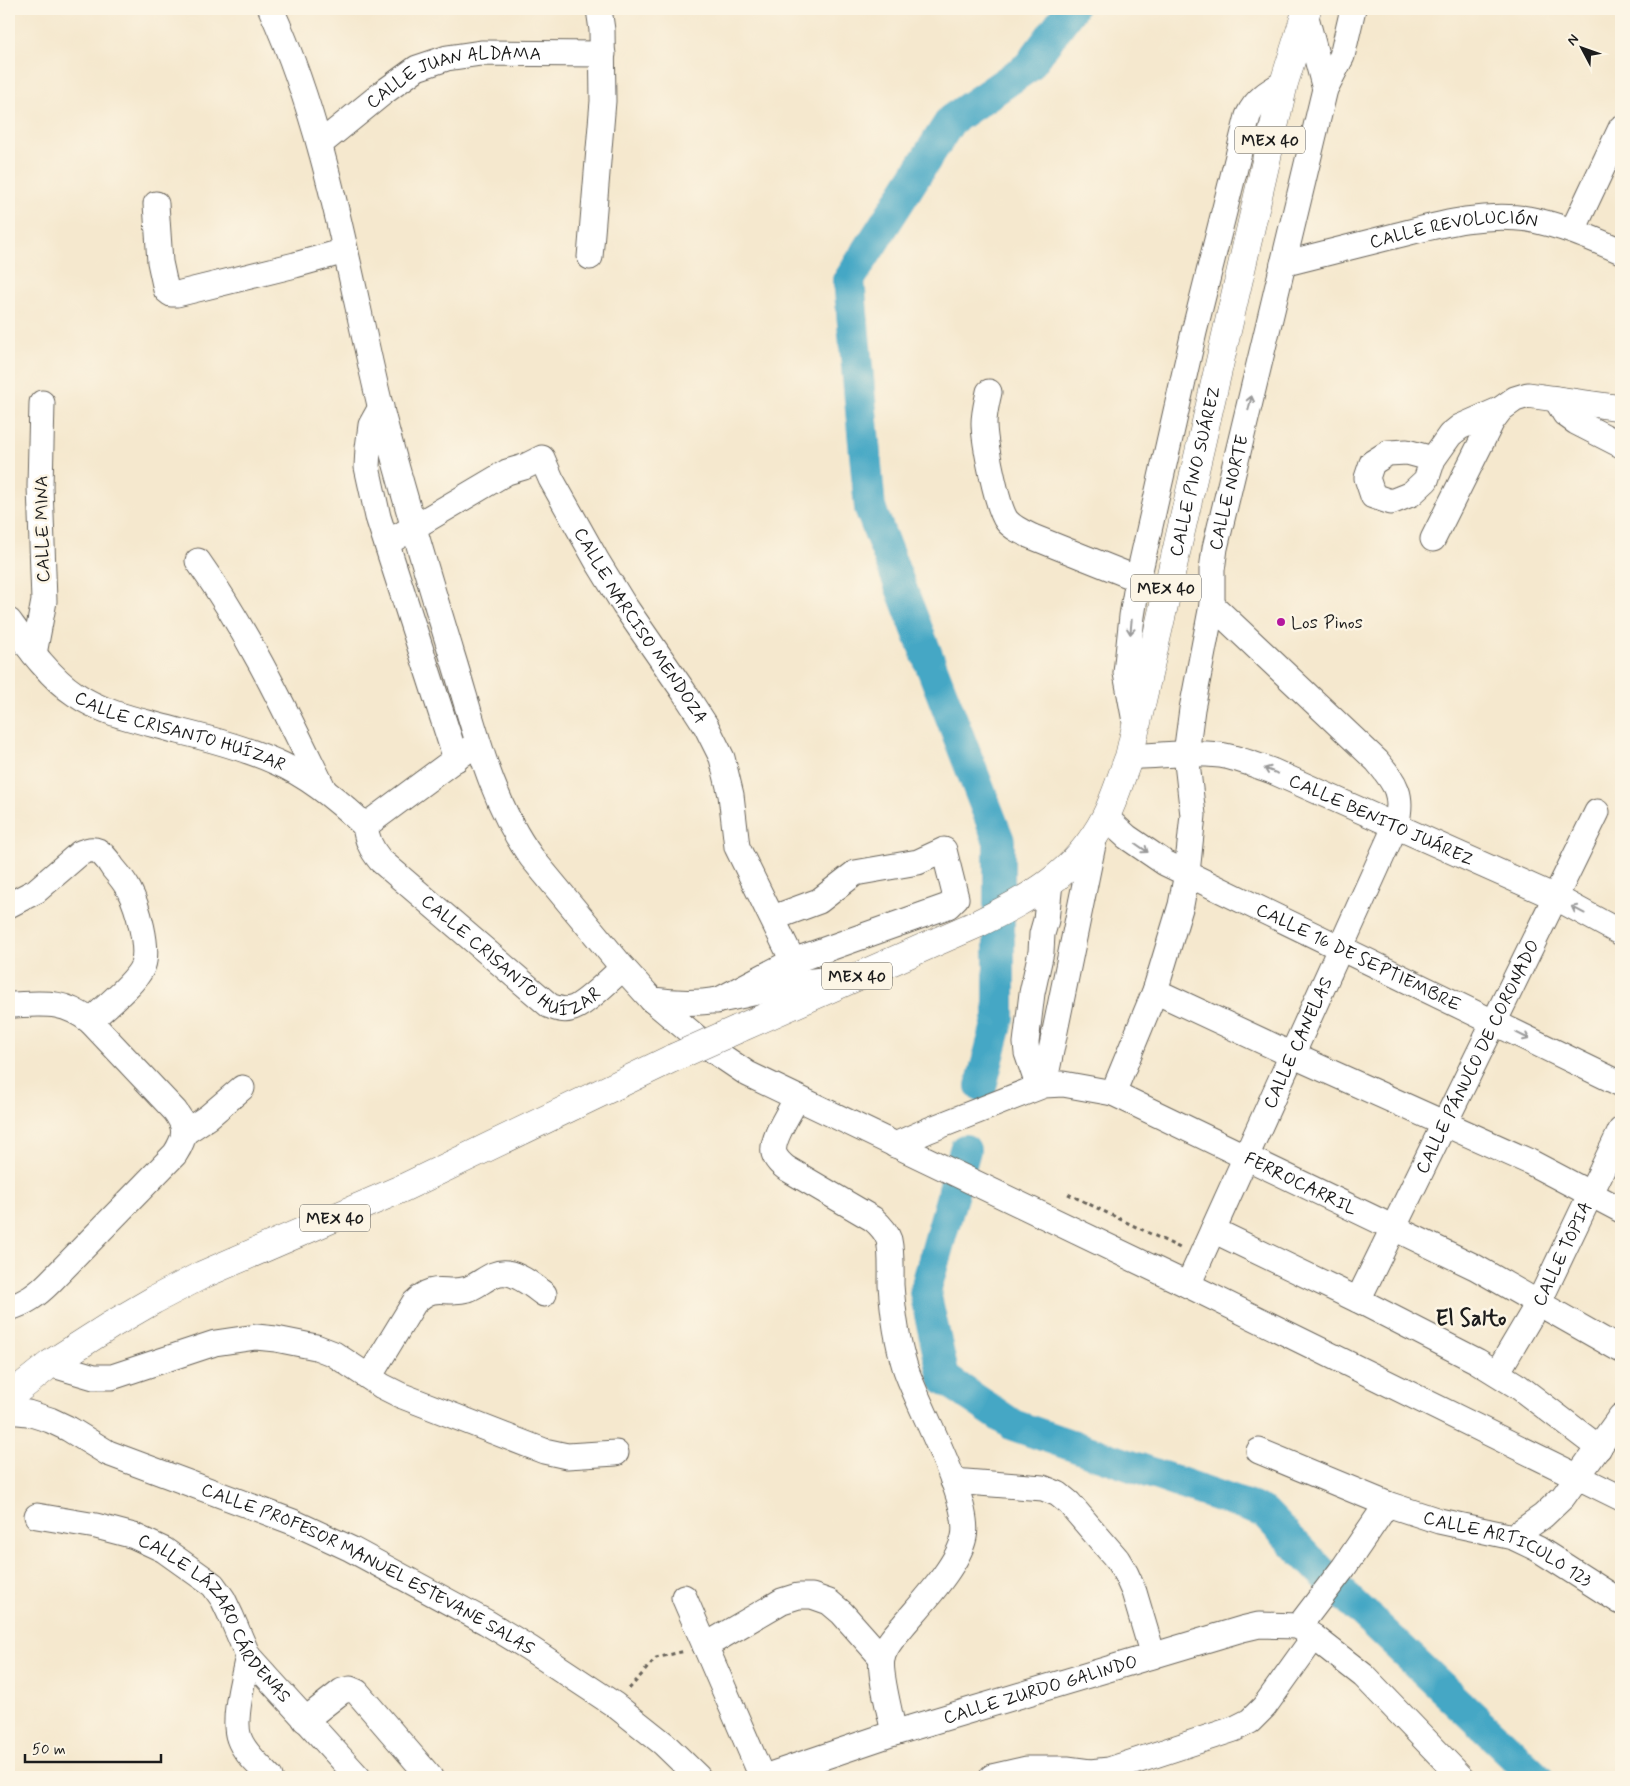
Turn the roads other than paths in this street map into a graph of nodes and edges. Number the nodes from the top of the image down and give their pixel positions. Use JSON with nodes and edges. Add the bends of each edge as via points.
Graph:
{"nodes":[{"id":1,"x":271,"y":9,"type":"edge"},
{"id":2,"x":600,"y":9,"type":"edge"},
{"id":3,"x":1354,"y":9,"type":"edge"},
{"id":4,"x":1307,"y":13,"type":"edge"},
{"id":5,"x":603,"y":54,"type":"junction"},
{"id":6,"x":1284,"y":83,"type":"junction"},
{"id":7,"x":1325,"y":89,"type":"junction"},
{"id":8,"x":1621,"y":128,"type":"edge"},
{"id":9,"x":320,"y":144,"type":"junction"},
{"id":10,"x":156,"y":204,"type":"dead end"},
{"id":11,"x":1573,"y":230,"type":"junction"},
{"id":12,"x":345,"y":251,"type":"junction"},
{"id":13,"x":1621,"y":251,"type":"edge"},
{"id":14,"x":590,"y":257,"type":"dead end"},
{"id":15,"x":1283,"y":264,"type":"junction"},
{"id":16,"x":989,"y":392,"type":"dead end"},
{"id":17,"x":1556,"y":399,"type":"junction"},
{"id":18,"x":42,"y":403,"type":"dead end"},
{"id":19,"x":381,"y":407,"type":"junction"},
{"id":20,"x":1621,"y":408,"type":"edge"},
{"id":21,"x":1501,"y":409,"type":"junction"},
{"id":22,"x":1621,"y":446,"type":"edge"},
{"id":23,"x":1433,"y":459,"type":"junction"},
{"id":24,"x":413,"y":528,"type":"junction"},
{"id":25,"x":1433,"y":539,"type":"dead end"},
{"id":26,"x":387,"y":543,"type":"junction"},
{"id":27,"x":198,"y":561,"type":"dead end"},
{"id":28,"x":1138,"y":578,"type":"junction"},
{"id":29,"x":1212,"y":605,"type":"junction"},
{"id":30,"x":9,"y":621,"type":"edge"},
{"id":31,"x":442,"y":623,"type":"junction"},
{"id":32,"x":415,"y":634,"type":"junction"},
{"id":33,"x":34,"y":654,"type":"junction"},
{"id":34,"x":1136,"y":727,"type":"junction"},
{"id":35,"x":479,"y":741,"type":"junction"},
{"id":36,"x":1186,"y":754,"type":"junction"},
{"id":37,"x":1129,"y":757,"type":"junction"},
{"id":38,"x":456,"y":759,"type":"junction"},
{"id":39,"x":326,"y":792,"type":"junction"},
{"id":40,"x":1597,"y":812,"type":"dead end"},
{"id":41,"x":1396,"y":825,"type":"junction"},
{"id":42,"x":365,"y":826,"type":"junction"},
{"id":43,"x":1100,"y":826,"type":"junction"},
{"id":44,"x":1187,"y":873,"type":"junction"},
{"id":45,"x":1050,"y":883,"type":"junction"},
{"id":46,"x":1555,"y":897,"type":"junction"},
{"id":47,"x":9,"y":905,"type":"edge"},
{"id":48,"x":773,"y":918,"type":"junction"},
{"id":49,"x":1621,"y":933,"type":"edge"},
{"id":50,"x":1340,"y":948,"type":"junction"},
{"id":51,"x":794,"y":960,"type":"junction"},
{"id":52,"x":623,"y":968,"type":"junction"},
{"id":53,"x":847,"y":980,"type":"junction"},
{"id":54,"x":1155,"y":991,"type":"junction"},
{"id":55,"x":652,"y":1000,"type":"junction"},
{"id":56,"x":717,"y":1000,"type":"junction"},
{"id":57,"x":9,"y":1005,"type":"edge"},
{"id":58,"x":90,"y":1021,"type":"junction"},
{"id":59,"x":1494,"y":1021,"type":"junction"},
{"id":60,"x":1292,"y":1055,"type":"junction"},
{"id":61,"x":1621,"y":1084,"type":"edge"},
{"id":62,"x":1044,"y":1085,"type":"junction"},
{"id":63,"x":242,"y":1088,"type":"dead end"},
{"id":64,"x":1113,"y":1093,"type":"junction"},
{"id":65,"x":797,"y":1098,"type":"junction"},
{"id":66,"x":1443,"y":1124,"type":"junction"},
{"id":67,"x":1621,"y":1130,"type":"edge"},
{"id":68,"x":184,"y":1133,"type":"junction"},
{"id":69,"x":895,"y":1145,"type":"junction"},
{"id":70,"x":1245,"y":1155,"type":"junction"},
{"id":71,"x":1591,"y":1193,"type":"junction"},
{"id":72,"x":1621,"y":1210,"type":"edge"},
{"id":73,"x":1393,"y":1226,"type":"junction"},
{"id":74,"x":1213,"y":1230,"type":"junction"},
{"id":75,"x":1188,"y":1285,"type":"junction"},
{"id":76,"x":544,"y":1294,"type":"dead end"},
{"id":77,"x":1358,"y":1300,"type":"junction"},
{"id":78,"x":1539,"y":1302,"type":"junction"},
{"id":79,"x":9,"y":1308,"type":"edge"},
{"id":80,"x":1621,"y":1350,"type":"edge"},
{"id":81,"x":50,"y":1364,"type":"junction"},
{"id":82,"x":1497,"y":1373,"type":"junction"},
{"id":83,"x":369,"y":1377,"type":"junction"},
{"id":84,"x":9,"y":1397,"type":"edge"},
{"id":85,"x":9,"y":1411,"type":"edge"},
{"id":86,"x":1621,"y":1416,"type":"edge"},
{"id":87,"x":1599,"y":1448,"type":"junction"},
{"id":88,"x":1259,"y":1451,"type":"dead end"},
{"id":89,"x":616,"y":1453,"type":"dead end"},
{"id":90,"x":1578,"y":1477,"type":"junction"},
{"id":91,"x":953,"y":1481,"type":"junction"},
{"id":92,"x":1621,"y":1498,"type":"edge"},
{"id":93,"x":1387,"y":1504,"type":"junction"},
{"id":94,"x":37,"y":1516,"type":"dead end"},
{"id":95,"x":1513,"y":1537,"type":"junction"},
{"id":96,"x":684,"y":1597,"type":"dead end"},
{"id":97,"x":1621,"y":1602,"type":"edge"},
{"id":98,"x":1308,"y":1624,"type":"junction"},
{"id":99,"x":705,"y":1646,"type":"junction"},
{"id":100,"x":248,"y":1656,"type":"junction"},
{"id":101,"x":1153,"y":1656,"type":"junction"},
{"id":102,"x":882,"y":1658,"type":"junction"},
{"id":103,"x":305,"y":1720,"type":"junction"},
{"id":104,"x":894,"y":1733,"type":"junction"},
{"id":105,"x":827,"y":1767,"type":"edge"},
{"id":106,"x":260,"y":1774,"type":"edge"},
{"id":107,"x":358,"y":1777,"type":"edge"},
{"id":108,"x":430,"y":1777,"type":"edge"},
{"id":109,"x":698,"y":1777,"type":"edge"},
{"id":110,"x":763,"y":1777,"type":"edge"},
{"id":111,"x":992,"y":1777,"type":"edge"},
{"id":112,"x":1461,"y":1777,"type":"edge"}],
"edges":[{"from":1,"to":9,"type":"street","via":[[304,91]]},
{"from":2,"to":5,"type":"street"},
{"from":3,"to":7,"type":"street","via":[[1342,56]]},
{"from":4,"to":6,"type":"main road","number":"MEX 40"},
{"from":4,"to":7,"type":"street"},
{"from":5,"to":9,"type":"street","name":"CALLE JUAN ALDAMA","via":[[481,53],[447,58],[417,68]]},
{"from":5,"to":14,"type":"street","via":[[603,101]]},
{"from":6,"to":28,"type":"street","via":[[1264,95],[1248,116],[1194,332]]},
{"from":6,"to":34,"type":"main road","name":"CALLE PINO SUÁREZ","number":"MEX 40"},
{"from":7,"to":15,"type":"street","name":"CALLE NORTE"},
{"from":8,"to":11,"type":"street"},
{"from":9,"to":12,"type":"street"},
{"from":10,"to":12,"type":"street","via":[[160,262],[166,290],[171,294]]},
{"from":11,"to":13,"type":"street","name":"CALLE REVOLUCIÓN"},
{"from":11,"to":15,"type":"street","name":"CALLE REVOLUCIÓN","via":[[1528,219],[1478,218]]},
{"from":12,"to":19,"type":"street"},
{"from":29,"to":15,"type":"street","name":"CALLE NORTE","one_way":true,"via":[[1215,548]]},
{"from":16,"to":28,"type":"street","via":[[984,421],[985,442],[1001,509],[1007,521],[1033,537]]},
{"from":17,"to":20,"type":"street"},
{"from":17,"to":21,"type":"street","via":[[1528,395]]},
{"from":17,"to":22,"type":"street","via":[[1565,414],[1576,422]]},
{"from":18,"to":33,"type":"street","name":"CALLE MINA","via":[[40,486],[44,601]]},
{"from":19,"to":24,"type":"street"},
{"from":19,"to":26,"type":"street","via":[[371,425],[367,467]]},
{"from":21,"to":23,"type":"street","via":[[1450,434]]},
{"from":21,"to":25,"type":"street"},
{"from":23,"to":23,"type":"street","via":[[1408,452],[1388,453],[1363,460],[1373,496],[1391,502],[1411,494],[1426,480]]},
{"from":24,"to":26,"type":"street","name":"CALLE NARCISO MENDOZA"},
{"from":24,"to":31,"type":"street"},
{"from":24,"to":48,"type":"street","name":"CALLE NARCISO MENDOZA","via":[[507,472],[542,458],[597,561],[706,726],[722,758],[731,794],[737,847]]},
{"from":26,"to":32,"type":"street"},
{"from":27,"to":39,"type":"street","via":[[235,616]]},
{"from":28,"to":34,"type":"street","one_way":true,"via":[[1126,673]]},
{"from":29,"to":36,"type":"street","name":"CALLE NORTE"},
{"from":29,"to":41,"type":"street","name":"CALLE CANELAS","via":[[1377,761],[1400,799]]},
{"from":30,"to":33,"type":"street","name":"CALLE CRISANTO HUÍZAR"},
{"from":31,"to":32,"type":"street"},
{"from":31,"to":35,"type":"street"},
{"from":32,"to":38,"type":"street"},
{"from":33,"to":39,"type":"street","name":"CALLE CRISANTO HUÍZAR","via":[[73,693],[91,704],[253,753],[300,774]]},
{"from":34,"to":37,"type":"main road","name":"CALLE PINO SUÁREZ","number":"MEX 40"},
{"from":35,"to":38,"type":"street"},
{"from":35,"to":52,"type":"street","via":[[500,806],[520,842]]},
{"from":36,"to":37,"type":"street","name":"CALLE BENITO JUÁREZ"},
{"from":41,"to":36,"type":"street","name":"CALLE BENITO JUÁREZ","one_way":true,"via":[[1238,759]]},
{"from":36,"to":44,"type":"street","name":"CALLE NORTE","via":[[1193,814]]},
{"from":37,"to":43,"type":"main road","name":"CALLE PINO SUÁREZ","number":"MEX 40"},
{"from":38,"to":42,"type":"street"},
{"from":39,"to":42,"type":"street","name":"CALLE CRISANTO HUÍZAR"},
{"from":40,"to":46,"type":"street","name":"CALLE PÁNUCO DE CORONADO"},
{"from":41,"to":46,"type":"street","name":"CALLE BENITO JUÁREZ"},
{"from":41,"to":50,"type":"street","name":"CALLE CANELAS"},
{"from":42,"to":52,"type":"street","name":"CALLE CRISANTO HUÍZAR","via":[[366,839],[380,860],[550,1006],[559,1010],[570,1009],[582,1003]]},
{"from":43,"to":44,"type":"street","name":"CALLE 16 DE SEPTIEMBRE","one_way":true,"via":[[1127,837],[1165,863]]},
{"from":43,"to":45,"type":"main road","name":"CALLE PINO SUÁREZ","number":"MEX 40","via":[[1076,859]]},
{"from":43,"to":62,"type":"street"},
{"from":44,"to":50,"type":"street","name":"CALLE 16 DE SEPTIEMBRE"},
{"from":44,"to":54,"type":"street","name":"CALLE NORTE","via":[[1181,905]]},
{"from":45,"to":53,"type":"main road","number":"MEX 40","via":[[977,924]]},
{"from":45,"to":62,"type":"street","via":[[1026,1043],[1036,1078]]},
{"from":49,"to":46,"type":"street","name":"CALLE BENITO JUÁREZ","one_way":true},
{"from":46,"to":59,"type":"street","name":"CALLE PÁNUCO DE CORONADO"},
{"from":47,"to":58,"type":"street","via":[[36,891],[88,850],[104,856],[129,889],[140,922],[145,954],[143,965],[137,976]]},
{"from":48,"to":51,"type":"street","name":"CALLE NARCISO MENDOZA"},
{"from":48,"to":51,"type":"street","via":[[819,901],[854,873],[918,862],[944,850],[956,898],[948,906]]},
{"from":50,"to":59,"type":"street","name":"CALLE 16 DE SEPTIEMBRE"},
{"from":50,"to":60,"type":"street","name":"CALLE CANELAS"},
{"from":51,"to":56,"type":"street"},
{"from":52,"to":55,"type":"street"},
{"from":53,"to":56,"type":"street","via":[[812,981]]},
{"from":53,"to":81,"type":"main road","number":"MEX 40","bridge":true,"via":[[673,1058],[403,1188],[202,1276],[154,1300]]},
{"from":54,"to":60,"type":"street"},
{"from":54,"to":64,"type":"street","name":"CALLE NORTE"},
{"from":55,"to":56,"type":"street","via":[[672,1003]]},
{"from":55,"to":65,"type":"street","via":[[708,1047],[748,1074]]},
{"from":57,"to":58,"type":"street","via":[[51,1003],[79,1012]]},
{"from":58,"to":68,"type":"street","via":[[174,1111],[181,1120]]},
{"from":59,"to":61,"type":"street","name":"CALLE 16 DE SEPTIEMBRE","one_way":true},
{"from":59,"to":66,"type":"street","name":"CALLE PÁNUCO DE CORONADO"},
{"from":60,"to":66,"type":"street"},
{"from":60,"to":70,"type":"street","name":"CALLE CANELAS"},
{"from":62,"to":64,"type":"street","name":"FERROCARRIL","via":[[1063,1084]]},
{"from":62,"to":69,"type":"street","name":"FERROCARRIL"},
{"from":63,"to":68,"type":"street"},
{"from":64,"to":70,"type":"street","name":"FERROCARRIL"},
{"from":65,"to":69,"type":"street"},
{"from":65,"to":91,"type":"street","via":[[774,1142],[774,1154],[786,1168],[873,1219],[883,1229],[889,1240],[897,1337],[906,1368]]},
{"from":66,"to":71,"type":"street"},
{"from":66,"to":73,"type":"street","name":"CALLE PÁNUCO DE CORONADO"},
{"from":67,"to":71,"type":"street","name":"CALLE TOPIA"},
{"from":68,"to":79,"type":"street","via":[[175,1154],[50,1282],[34,1297]]},
{"from":69,"to":75,"type":"street"},
{"from":70,"to":73,"type":"street","name":"FERROCARRIL"},
{"from":70,"to":74,"type":"street","name":"CALLE CANELAS"},
{"from":71,"to":72,"type":"street"},
{"from":71,"to":78,"type":"street","name":"CALLE TOPIA"},
{"from":73,"to":77,"type":"street","name":"CALLE PÁNUCO DE CORONADO"},
{"from":73,"to":78,"type":"street","name":"FERROCARRIL"},
{"from":74,"to":75,"type":"street","name":"CALLE CANELAS"},
{"from":74,"to":77,"type":"street"},
{"from":75,"to":90,"type":"street"},
{"from":76,"to":83,"type":"street","via":[[514,1274],[504,1273],[493,1275],[465,1290],[433,1290],[423,1294],[414,1303]]},
{"from":77,"to":82,"type":"street"},
{"from":78,"to":80,"type":"street","name":"FERROCARRIL"},
{"from":78,"to":82,"type":"street","name":"CALLE TOPIA"},
{"from":81,"to":83,"type":"street","via":[[94,1377],[112,1377],[214,1343],[256,1337],[316,1347],[334,1354]]},
{"from":81,"to":84,"type":"main road","number":"MEX 40"},
{"from":82,"to":87,"type":"street"},
{"from":83,"to":89,"type":"street","via":[[400,1395],[544,1451],[567,1456]]},
{"from":85,"to":109,"type":"street","name":"CALLE PROFESOR MANUEL ESTEVANE SALAS","via":[[50,1420],[108,1453],[293,1522],[352,1550],[503,1632],[615,1705],[664,1744]]},
{"from":86,"to":87,"type":"street"},
{"from":87,"to":90,"type":"street"},
{"from":88,"to":93,"type":"street","name":"CALLE ARTICULO 123"},
{"from":90,"to":92,"type":"street"},
{"from":90,"to":95,"type":"street","via":[[1543,1516]]},
{"from":91,"to":101,"type":"street","via":[[1043,1488],[1069,1503],[1126,1574]]},
{"from":91,"to":102,"type":"street","via":[[964,1516],[964,1537],[958,1554],[893,1638]]},
{"from":93,"to":95,"type":"street","name":"CALLE ARTICULO 123","via":[[1439,1521]]},
{"from":93,"to":98,"type":"street"},
{"from":94,"to":100,"type":"street","name":"CALLE LÁZARO CÁRDENAS","via":[[127,1534],[170,1555],[212,1585],[223,1599]]},
{"from":95,"to":97,"type":"street","name":"CALLE ARTICULO 123","via":[[1538,1549]]},
{"from":96,"to":99,"type":"street"},
{"from":98,"to":101,"type":"street","name":"CALLE ZURDO GALINDO","via":[[1259,1625]]},
{"from":98,"to":111,"type":"street","via":[[1264,1707],[1234,1729],[1109,1770],[1026,1768]]},
{"from":98,"to":112,"type":"street","via":[[1364,1676]]},
{"from":99,"to":102,"type":"street","via":[[782,1601],[812,1596],[829,1602],[842,1613]]},
{"from":99,"to":110,"type":"street"},
{"from":100,"to":103,"type":"street","name":"CALLE LÁZARO CÁRDENAS"},
{"from":100,"to":106,"type":"street","via":[[237,1715],[238,1737]]},
{"from":101,"to":104,"type":"street","name":"CALLE ZURDO GALINDO"},
{"from":102,"to":104,"type":"street"},
{"from":103,"to":107,"type":"street","name":"CALLE LÁZARO CÁRDENAS"},
{"from":103,"to":108,"type":"street","via":[[338,1693],[350,1689],[357,1692]]},
{"from":104,"to":105,"type":"street","name":"CALLE ZURDO GALINDO"},
{"from":105,"to":110,"type":"street","name":"CALLE ZURDO GALINDO"}]}
